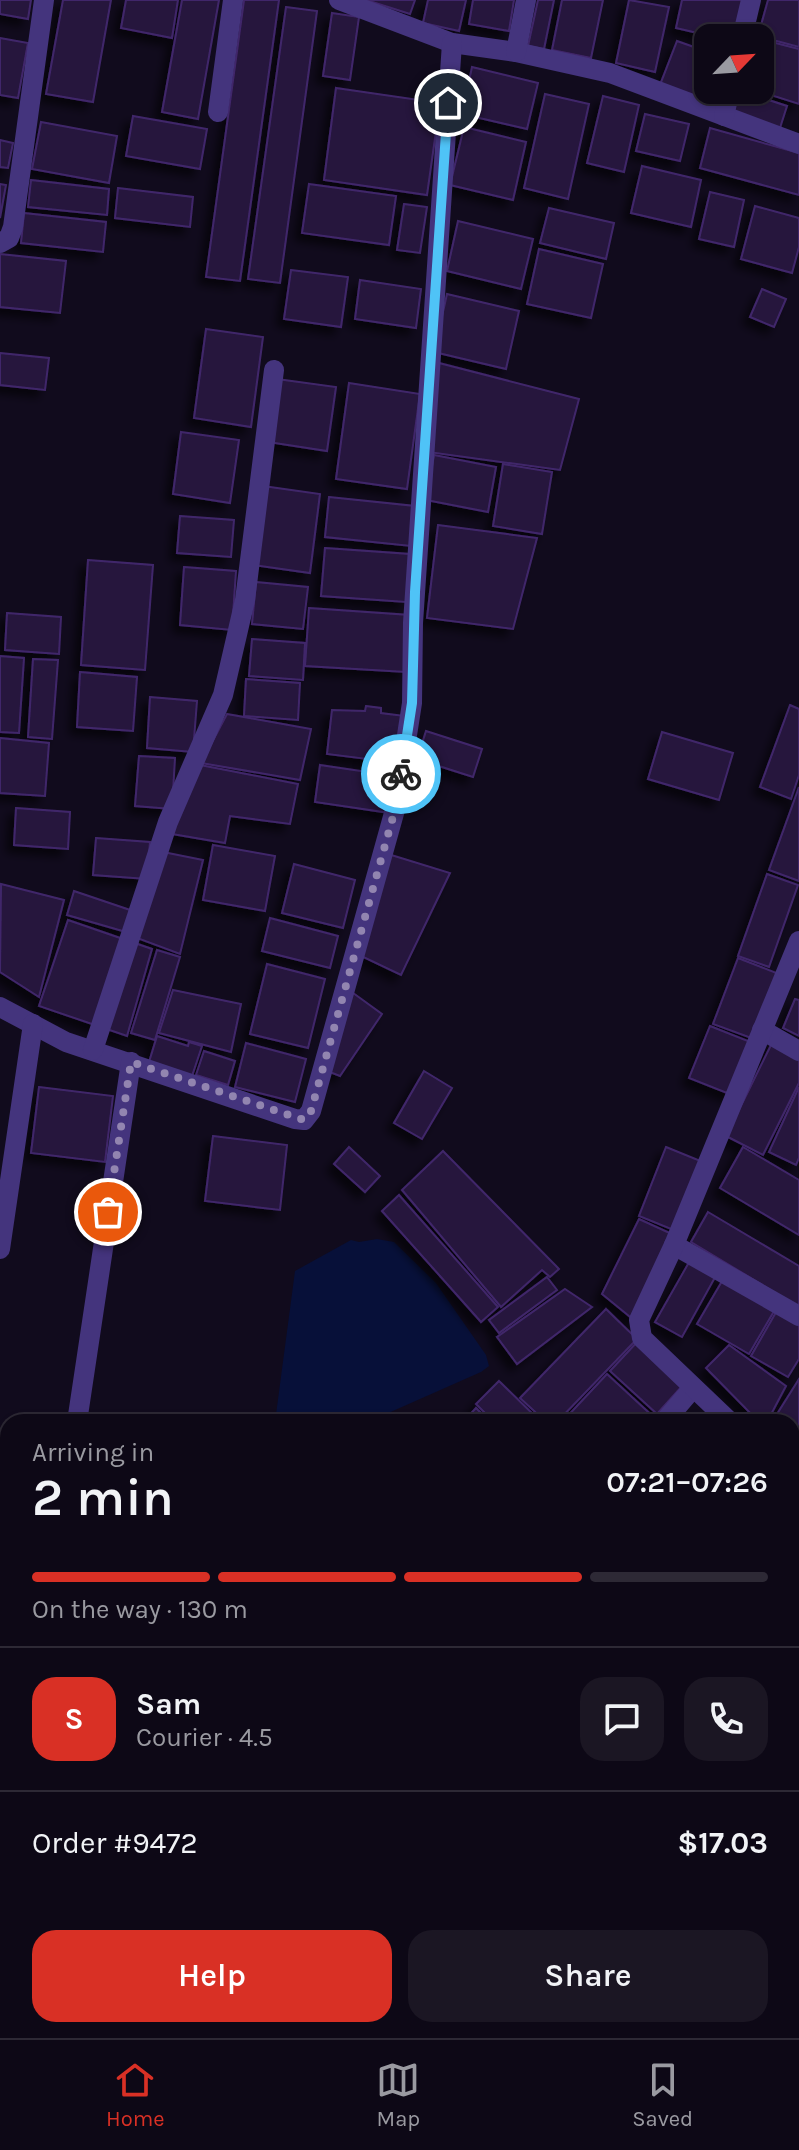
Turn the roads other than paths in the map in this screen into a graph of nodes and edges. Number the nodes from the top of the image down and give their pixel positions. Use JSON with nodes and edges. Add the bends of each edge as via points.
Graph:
{"nodes":[{"id":1,"x":44,"y":0,"type":"edge"},
{"id":2,"x":233,"y":0,"type":"edge"},
{"id":3,"x":339,"y":0,"type":"edge"},
{"id":4,"x":526,"y":0,"type":"edge"},
{"id":5,"x":751,"y":0,"type":"edge"},
{"id":6,"x":745,"y":24,"type":"edge"},
{"id":7,"x":452,"y":43,"type":"junction"},
{"id":8,"x":516,"y":52,"type":"junction"},
{"id":9,"x":727,"y":104,"type":"edge"},
{"id":10,"x":218,"y":112,"type":"dead end"},
{"id":11,"x":724,"y":116,"type":"junction"},
{"id":12,"x":799,"y":144,"type":"edge"},
{"id":13,"x":0,"y":243,"type":"edge"},
{"id":14,"x":274,"y":370,"type":"dead end"},
{"id":15,"x":799,"y":941,"type":"edge"},
{"id":16,"x":0,"y":1007,"type":"edge"},
{"id":17,"x":33,"y":1024,"type":"junction"},
{"id":18,"x":762,"y":1030,"type":"junction"},
{"id":19,"x":93,"y":1050,"type":"junction"},
{"id":20,"x":799,"y":1051,"type":"edge"},
{"id":21,"x":131,"y":1062,"type":"junction"},
{"id":22,"x":674,"y":1245,"type":"junction"},
{"id":23,"x":0,"y":1249,"type":"edge"},
{"id":24,"x":799,"y":1316,"type":"edge"},
{"id":25,"x":693,"y":1388,"type":"junction"},
{"id":26,"x":78,"y":1414,"type":"edge"},
{"id":27,"x":671,"y":1414,"type":"edge"},
{"id":28,"x":721,"y":1414,"type":"edge"}],
"edges":[{"from":1,"to":13,"type":"street","via":[[13,227]]},
{"from":2,"to":10,"type":"street"},
{"from":3,"to":7,"type":"street"},
{"from":4,"to":8,"type":"street"},
{"from":5,"to":6,"type":"street"},
{"from":7,"to":8,"type":"street"},
{"from":7,"to":21,"type":"street","via":[[412,703],[396,806],[311,1111],[304,1120],[295,1119]]},
{"from":8,"to":11,"type":"street","via":[[610,73]]},
{"from":9,"to":11,"type":"street"},
{"from":11,"to":12,"type":"street"},
{"from":14,"to":19,"type":"street","via":[[245,600],[223,695],[168,822]]},
{"from":15,"to":18,"type":"street"},
{"from":16,"to":17,"type":"street"},
{"from":17,"to":19,"type":"street"},
{"from":17,"to":23,"type":"street"},
{"from":18,"to":20,"type":"street"},
{"from":18,"to":22,"type":"street"},
{"from":19,"to":21,"type":"street"},
{"from":21,"to":26,"type":"street"},
{"from":22,"to":24,"type":"street"},
{"from":22,"to":25,"type":"street","via":[[639,1320],[642,1338]]},
{"from":25,"to":27,"type":"street"},
{"from":25,"to":28,"type":"street"}]}
